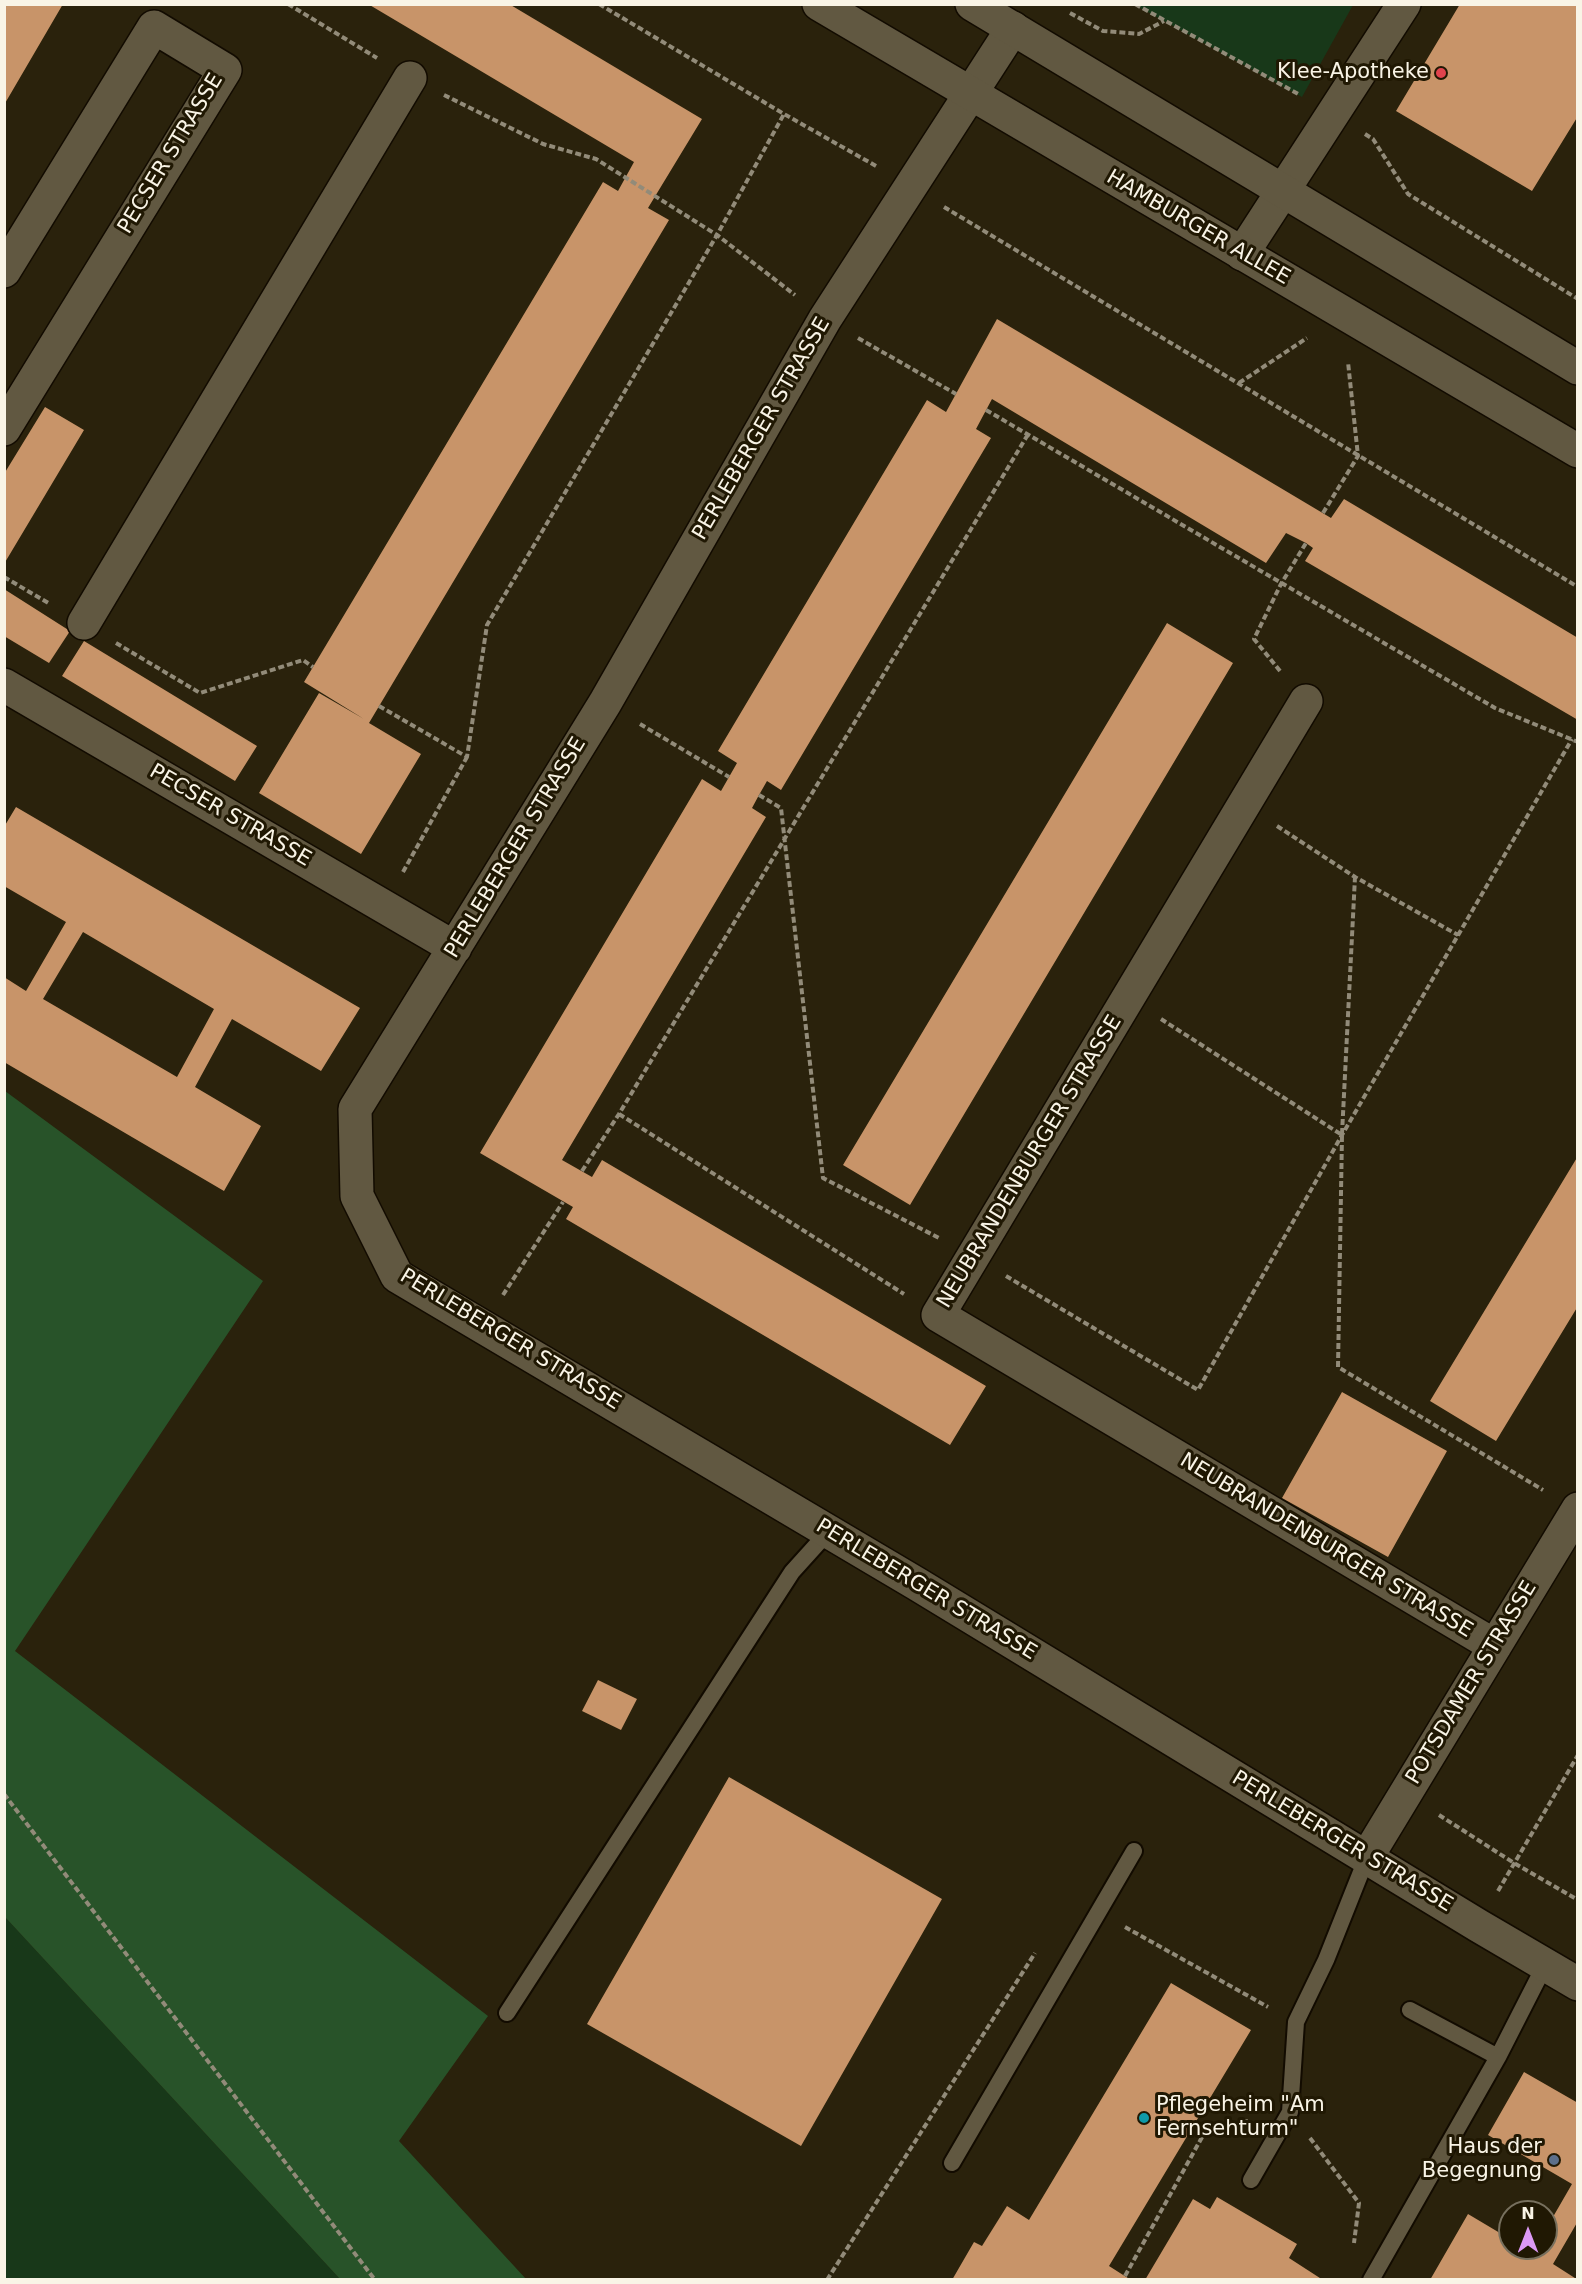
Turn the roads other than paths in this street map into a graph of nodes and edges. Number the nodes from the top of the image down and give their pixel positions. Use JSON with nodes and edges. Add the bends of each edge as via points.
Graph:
{"nodes":[{"id":1,"x":819,"y":4,"type":"edge"},
{"id":2,"x":972,"y":4,"type":"edge"},
{"id":3,"x":1404,"y":4,"type":"edge"},
{"id":4,"x":1013,"y":28,"type":"junction"},
{"id":5,"x":410,"y":78,"type":"road end"},
{"id":6,"x":969,"y":94,"type":"junction"},
{"id":7,"x":1283,"y":192,"type":"junction"},
{"id":8,"x":1242,"y":254,"type":"junction"},
{"id":9,"x":4,"y":271,"type":"edge"},
{"id":10,"x":1578,"y":368,"type":"edge"},
{"id":11,"x":4,"y":429,"type":"edge"},
{"id":12,"x":1578,"y":451,"type":"edge"},
{"id":13,"x":84,"y":623,"type":"road end"},
{"id":14,"x":4,"y":685,"type":"edge"},
{"id":15,"x":1305,"y":701,"type":"road end"},
{"id":16,"x":455,"y":948,"type":"junction"},
{"id":17,"x":1577,"y":1510,"type":"edge"},
{"id":18,"x":829,"y":1531,"type":"junction"},
{"id":19,"x":1495,"y":1646,"type":"junction"},
{"id":20,"x":1134,"y":1851,"type":"dead end"},
{"id":21,"x":1367,"y":1857,"type":"junction"},
{"id":22,"x":1545,"y":1965,"type":"junction"},
{"id":23,"x":1578,"y":1984,"type":"edge"},
{"id":24,"x":1410,"y":2010,"type":"dead end"},
{"id":25,"x":507,"y":2013,"type":"dead end"},
{"id":26,"x":1498,"y":2057,"type":"junction"},
{"id":27,"x":952,"y":2163,"type":"dead end"},
{"id":28,"x":1251,"y":2180,"type":"dead end"},
{"id":29,"x":1371,"y":2280,"type":"edge"}],
"edges":[{"from":1,"to":6,"type":"street","name":"HAMBURGER ALLEE"},
{"from":2,"to":4,"type":"street"},
{"from":3,"to":7,"type":"street"},
{"from":4,"to":6,"type":"street","name":"PERLEBERGER STRASSE"},
{"from":4,"to":7,"type":"street"},
{"from":5,"to":13,"type":"street"},
{"from":6,"to":8,"type":"street","name":"HAMBURGER ALLEE"},
{"from":6,"to":16,"type":"street","name":"PERLEBERGER STRASSE","via":[[825,319],[604,703]]},
{"from":7,"to":8,"type":"street"},
{"from":7,"to":10,"type":"street"},
{"from":8,"to":12,"type":"street","name":"HAMBURGER ALLEE"},
{"from":9,"to":11,"type":"street","name":"PECSER STRASSE","via":[[154,27],[225,70]]},
{"from":14,"to":16,"type":"street","name":"PECSER STRASSE"},
{"from":15,"to":19,"type":"street","name":"NEUBRANDENBURGER STRASSE","via":[[938,1315]]},
{"from":16,"to":18,"type":"street","name":"PERLEBERGER STRASSE","via":[[355,1108],[357,1196],[397,1276]]},
{"from":17,"to":19,"type":"street","name":"POTSDAMER STRASSE"},
{"from":18,"to":21,"type":"street","name":"PERLEBERGER STRASSE"},
{"from":18,"to":25,"type":"lane","via":[[792,1572]]},
{"from":19,"to":21,"type":"street","name":"POTSDAMER STRASSE"},
{"from":20,"to":27,"type":"lane"},
{"from":21,"to":22,"type":"street","name":"PERLEBERGER STRASSE"},
{"from":21,"to":28,"type":"lane","via":[[1326,1960],[1296,2022],[1290,2112]]},
{"from":22,"to":23,"type":"street","name":"PERLEBERGER STRASSE"},
{"from":22,"to":26,"type":"lane"},
{"from":24,"to":26,"type":"lane"},
{"from":26,"to":29,"type":"lane"}]}
